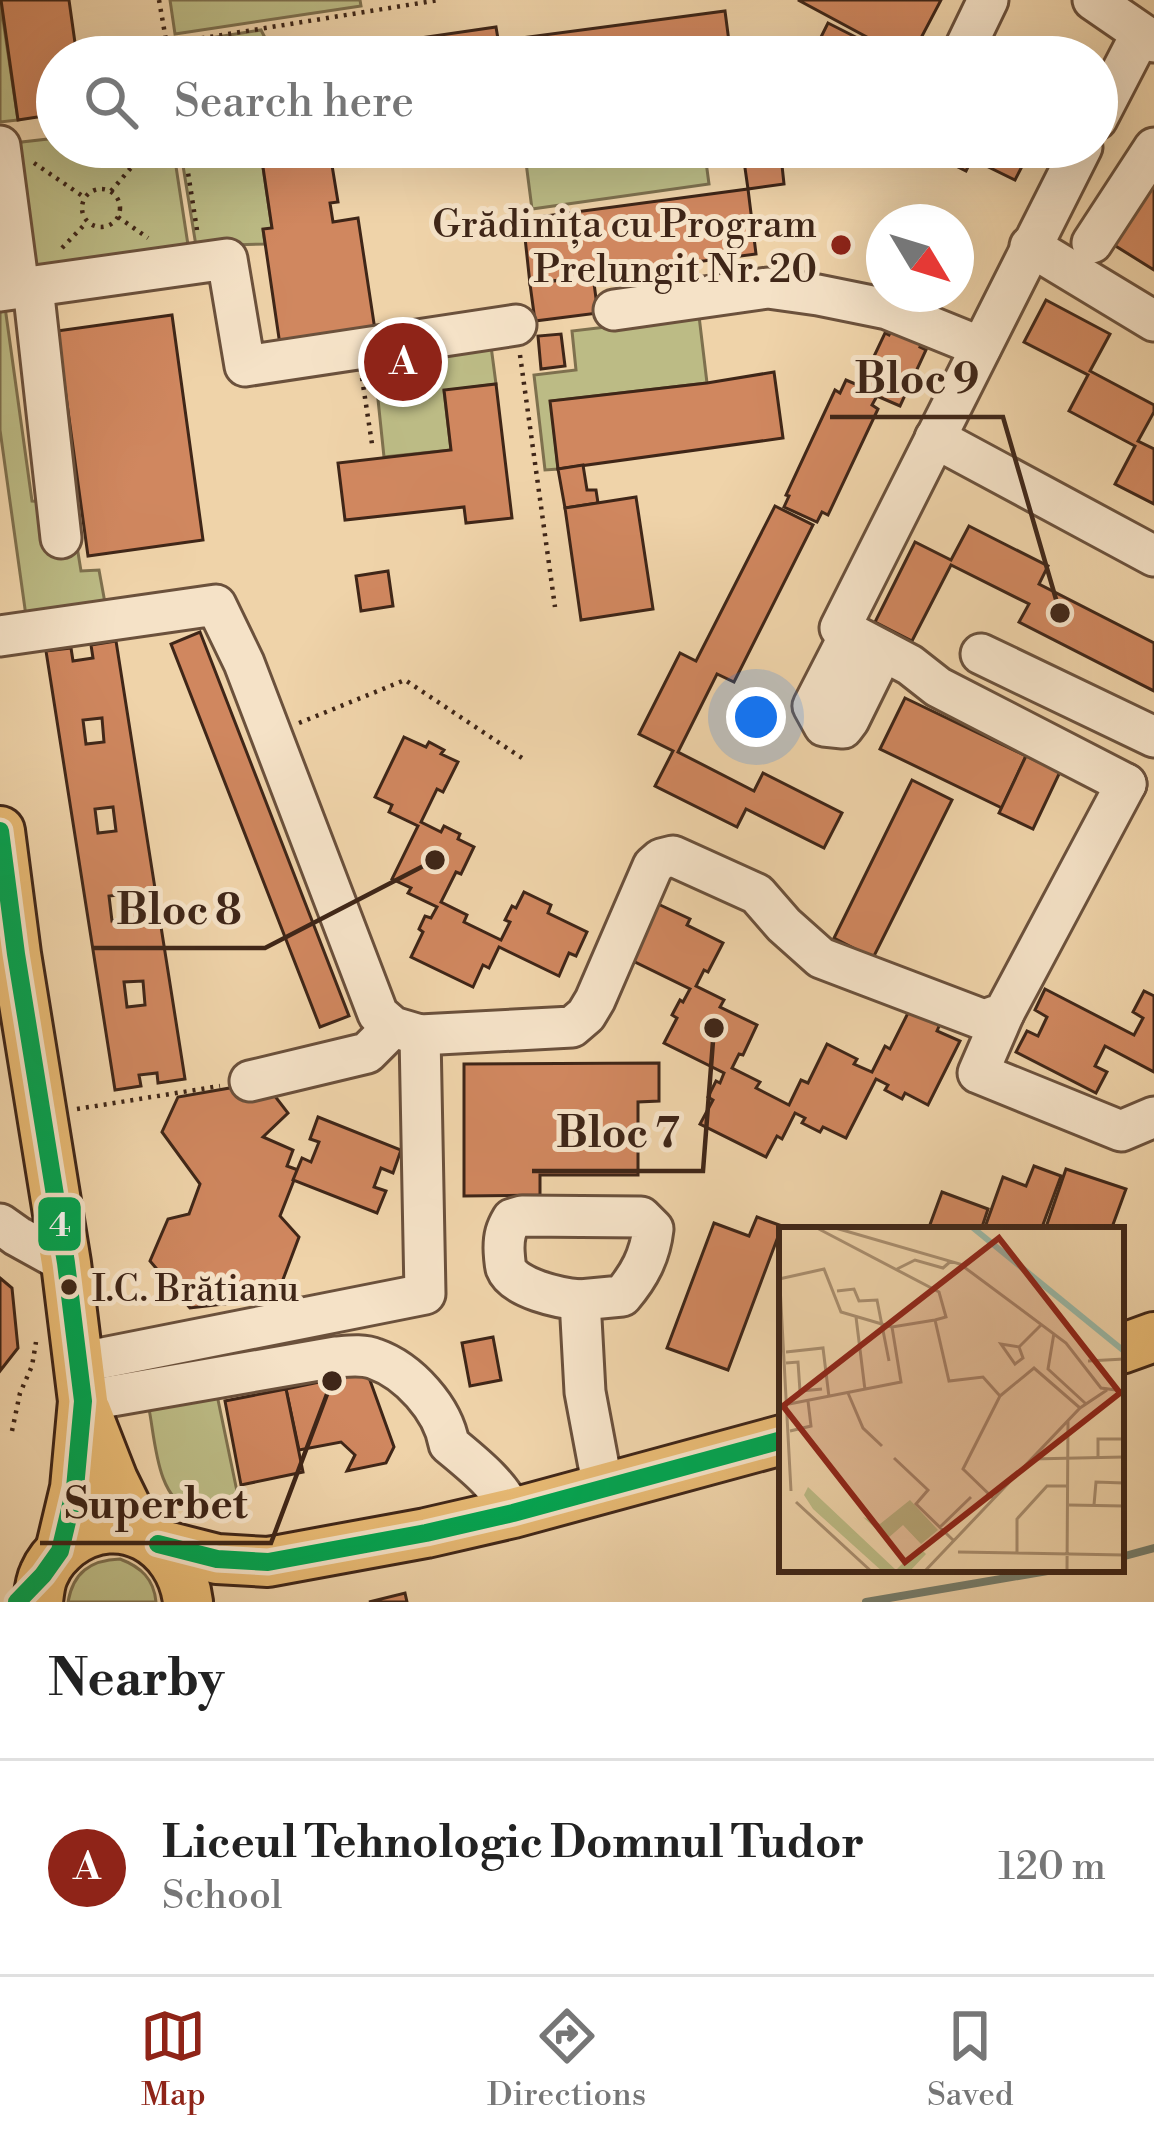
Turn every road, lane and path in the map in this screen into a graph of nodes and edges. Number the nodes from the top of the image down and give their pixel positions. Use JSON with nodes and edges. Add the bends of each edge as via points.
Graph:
{"nodes":[{"id":1,"x":159,"y":0,"type":"edge"},
{"id":2,"x":439,"y":0,"type":"edge"},
{"id":3,"x":988,"y":0,"type":"edge"},
{"id":4,"x":1093,"y":0,"type":"edge"},
{"id":5,"x":165,"y":36,"type":"edge"},
{"id":6,"x":216,"y":36,"type":"edge"},
{"id":7,"x":971,"y":36,"type":"edge"},
{"id":8,"x":1148,"y":38,"type":"edge"},
{"id":9,"x":1118,"y":85,"type":"edge"},
{"id":10,"x":1154,"y":148,"type":"edge"},
{"id":11,"x":16,"y":154,"type":"edge"},
{"id":12,"x":38,"y":168,"type":"edge"},
{"id":13,"x":131,"y":168,"type":"edge"},
{"id":14,"x":187,"y":168,"type":"edge"},
{"id":15,"x":1071,"y":168,"type":"edge"},
{"id":16,"x":111,"y":191,"type":"junction"},
{"id":17,"x":84,"y":197,"type":"junction"},
{"id":18,"x":1092,"y":243,"type":"dead end"},
{"id":19,"x":1030,"y":246,"type":"junction"},
{"id":20,"x":202,"y":262,"type":"junction"},
{"id":21,"x":17,"y":289,"type":"edge"},
{"id":22,"x":614,"y":310,"type":"dead end"},
{"id":23,"x":1154,"y":321,"type":"edge"},
{"id":24,"x":516,"y":326,"type":"joint"},
{"id":25,"x":981,"y":347,"type":"junction"},
{"id":26,"x":358,"y":349,"type":"junction"},
{"id":27,"x":934,"y":438,"type":"junction"},
{"id":28,"x":372,"y":444,"type":"dead end"},
{"id":29,"x":61,"y":538,"type":"dead end"},
{"id":30,"x":1154,"y":556,"type":"edge"},
{"id":31,"x":555,"y":607,"type":"dead end"},
{"id":32,"x":0,"y":636,"type":"edge"},
{"id":33,"x":981,"y":654,"type":"dead end"},
{"id":34,"x":272,"y":734,"type":"junction"},
{"id":35,"x":1154,"y":737,"type":"edge"},
{"id":36,"x":523,"y":758,"type":"dead end"},
{"id":37,"x":1140,"y":778,"type":"edge"},
{"id":38,"x":0,"y":831,"type":"edge"},
{"id":39,"x":8,"y":965,"type":"edge"},
{"id":40,"x":1004,"y":1013,"type":"junction"},
{"id":41,"x":406,"y":1031,"type":"junction"},
{"id":42,"x":250,"y":1081,"type":"joint"},
{"id":43,"x":42,"y":1115,"type":"junction"},
{"id":44,"x":1154,"y":1117,"type":"edge"},
{"id":45,"x":0,"y":1223,"type":"edge"},
{"id":46,"x":65,"y":1263,"type":"junction"},
{"id":47,"x":580,"y":1300,"type":"dead end"},
{"id":48,"x":1154,"y":1337,"type":"edge"},
{"id":49,"x":1124,"y":1347,"type":"edge"},
{"id":50,"x":78,"y":1364,"type":"junction"},
{"id":51,"x":12,"y":1431,"type":"dead end"},
{"id":52,"x":779,"y":1441,"type":"edge"},
{"id":53,"x":602,"y":1488,"type":"junction"},
{"id":54,"x":513,"y":1513,"type":"junction"},
{"id":55,"x":149,"y":1538,"type":"junction"},
{"id":56,"x":268,"y":1562,"type":"junction"},
{"id":57,"x":40,"y":1582,"type":"edge"},
{"id":58,"x":188,"y":1602,"type":"edge"},
{"id":59,"x":212,"y":1602,"type":"edge"}],
"edges":[{"from":1,"to":5,"type":"path"},
{"from":2,"to":6,"type":"path"},
{"from":3,"to":7,"type":"street"},
{"from":4,"to":8,"type":"street"},
{"from":8,"to":9,"type":"street"},
{"from":10,"to":18,"type":"street"},
{"from":11,"to":21,"type":"street"},
{"from":12,"to":17,"type":"path"},
{"from":13,"to":16,"type":"path"},
{"from":14,"to":20,"type":"path"},
{"from":15,"to":19,"type":"street"},
{"from":16,"to":17,"type":"path"},
{"from":16,"to":17,"type":"path","via":[[119,211],[104,226],[84,217]]},
{"from":19,"to":23,"type":"street"},
{"from":19,"to":25,"type":"street"},
{"from":20,"to":21,"type":"street"},
{"from":20,"to":26,"type":"street","via":[[227,259],[245,366]]},
{"from":21,"to":29,"type":"street"},
{"from":22,"to":25,"type":"street","via":[[768,288],[887,309]]},
{"from":24,"to":26,"type":"street"},
{"from":24,"to":31,"type":"path"},
{"from":25,"to":27,"type":"street"},
{"from":26,"to":28,"type":"path"},
{"from":27,"to":30,"type":"street"},
{"from":27,"to":37,"type":"street","via":[[840,628],[938,687]]},
{"from":32,"to":34,"type":"street","via":[[216,605]]},
{"from":33,"to":35,"type":"street"},
{"from":34,"to":36,"type":"path","via":[[405,680]]},
{"from":34,"to":41,"type":"street","via":[[378,1014]]},
{"from":37,"to":40,"type":"street"},
{"from":38,"to":39,"type":"main road"},
{"from":39,"to":43,"type":"main road"},
{"from":40,"to":41,"type":"street","via":[[984,1020],[821,958],[757,894],[673,856],[653,866],[595,1000],[572,1027]]},
{"from":40,"to":44,"type":"street","via":[[978,1073],[1121,1131]]},
{"from":41,"to":42,"type":"street","via":[[367,1053]]},
{"from":41,"to":50,"type":"street","via":[[425,1294]]},
{"from":42,"to":43,"type":"path"},
{"from":43,"to":46,"type":"main road"},
{"from":45,"to":46,"type":"street"},
{"from":46,"to":50,"type":"main road"},
{"from":47,"to":53,"type":"street"},
{"from":48,"to":49,"type":"main road"},
{"from":50,"to":51,"type":"path","via":[[47,1331],[36,1342]]},
{"from":50,"to":54,"type":"street","via":[[369,1356],[418,1389],[449,1444]]},
{"from":50,"to":55,"type":"main road","via":[[113,1480]]},
{"from":50,"to":57,"type":"main road","via":[[75,1488]]},
{"from":52,"to":53,"type":"main road"},
{"from":53,"to":54,"type":"main road"},
{"from":54,"to":56,"type":"main road"},
{"from":55,"to":56,"type":"main road","via":[[217,1559]]},
{"from":55,"to":57,"type":"main road","via":[[118,1529],[77,1538]]},
{"from":55,"to":58,"type":"main road","via":[[175,1561]]},
{"from":56,"to":59,"type":"main road"}]}
